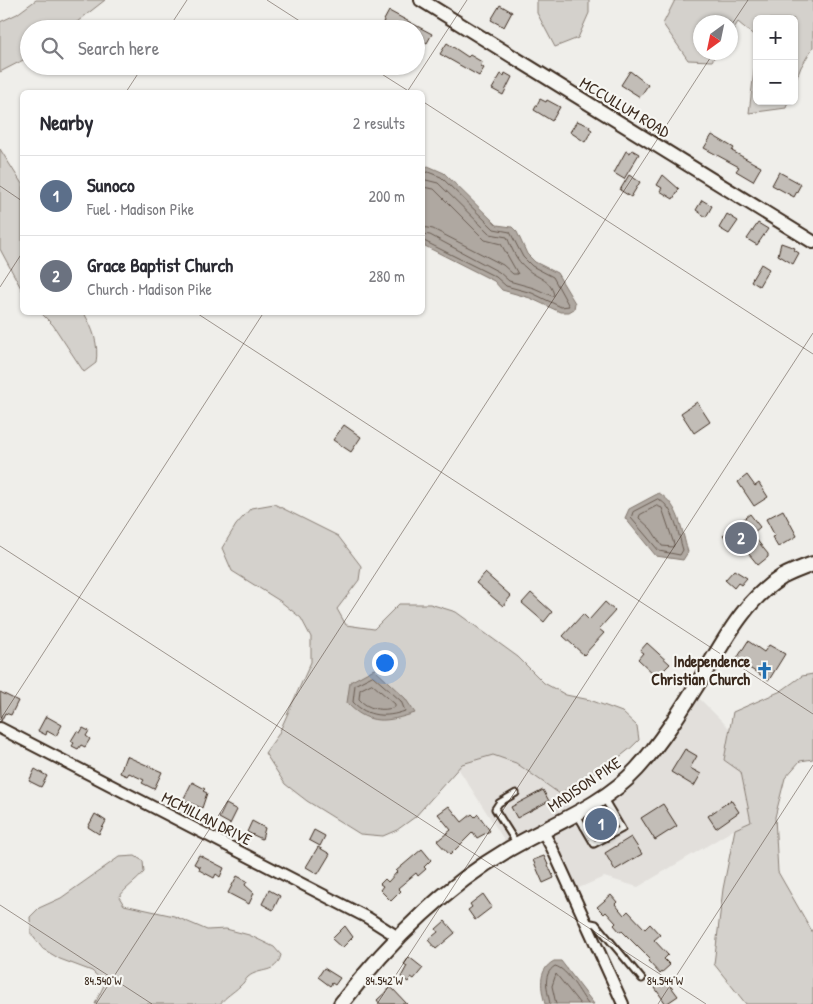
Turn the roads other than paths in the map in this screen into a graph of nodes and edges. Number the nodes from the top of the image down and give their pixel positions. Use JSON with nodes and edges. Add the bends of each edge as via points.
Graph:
{"nodes":[{"id":1,"x":421,"y":0,"type":"edge"},
{"id":2,"x":813,"y":242,"type":"edge"},
{"id":3,"x":813,"y":564,"type":"edge"},
{"id":4,"x":0,"y":728,"type":"edge"},
{"id":5,"x":516,"y":793,"type":"dead end"},
{"id":6,"x":603,"y":797,"type":"junction"},
{"id":7,"x":611,"y":811,"type":"junction"},
{"id":8,"x":576,"y":813,"type":"junction"},
{"id":9,"x":584,"y":827,"type":"junction"},
{"id":10,"x":543,"y":832,"type":"junction"},
{"id":11,"x":517,"y":845,"type":"junction"},
{"id":12,"x":586,"y":922,"type":"junction"},
{"id":13,"x":398,"y":937,"type":"junction"},
{"id":14,"x":642,"y":979,"type":"dead end"},
{"id":15,"x":340,"y":1004,"type":"edge"},
{"id":16,"x":623,"y":1004,"type":"edge"}],
"edges":[{"from":1,"to":2,"type":"street","name":"MCCULLUM ROAD"},
{"from":3,"to":6,"type":"main road","name":"MADISON PIKE","via":[[782,578],[744,611],[667,732],[635,771]]},
{"from":4,"to":13,"type":"street","name":"MCMILLAN DRIVE","via":[[368,918]]},
{"from":5,"to":11,"type":"lane","via":[[495,809]]},
{"from":6,"to":7,"type":"lane"},
{"from":6,"to":8,"type":"main road","name":"MADISON PIKE"},
{"from":7,"to":9,"type":"lane"},
{"from":7,"to":9,"type":"lane","via":[[622,829],[594,844]]},
{"from":8,"to":9,"type":"lane"},
{"from":8,"to":10,"type":"main road","name":"MADISON PIKE"},
{"from":10,"to":11,"type":"main road","name":"MADISON PIKE"},
{"from":10,"to":12,"type":"street"},
{"from":11,"to":13,"type":"main road","name":"MADISON PIKE","via":[[458,884]]},
{"from":12,"to":14,"type":"lane","via":[[596,924]]},
{"from":12,"to":16,"type":"street"},
{"from":13,"to":15,"type":"main road","name":"MADISON PIKE"}]}
